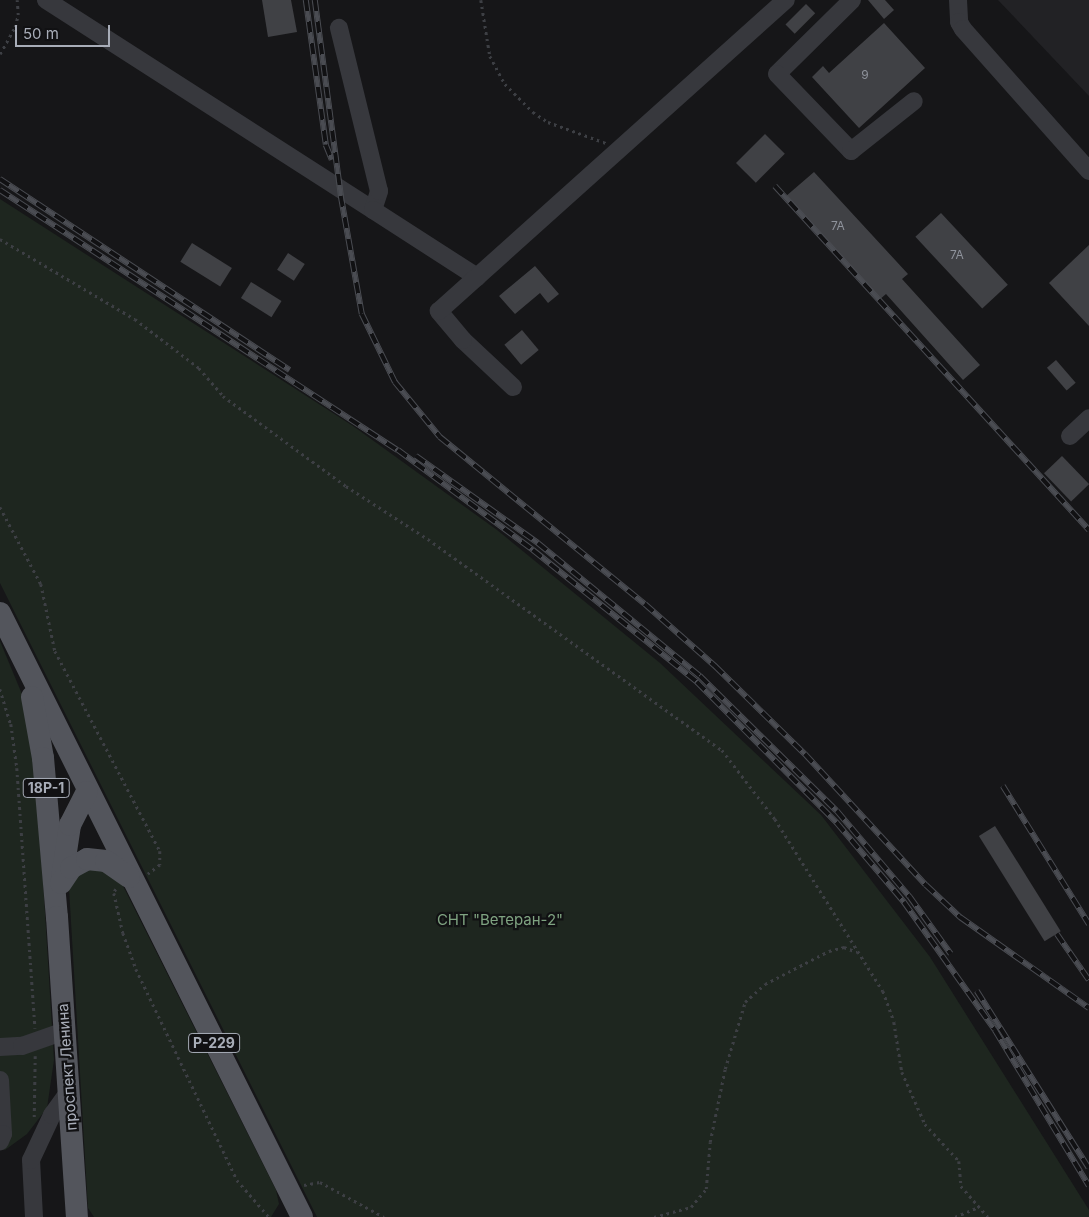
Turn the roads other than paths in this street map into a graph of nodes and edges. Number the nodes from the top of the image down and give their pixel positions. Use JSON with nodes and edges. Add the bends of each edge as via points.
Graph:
{"nodes":[{"id":1,"x":46,"y":0,"type":"edge"},
{"id":2,"x":786,"y":0,"type":"edge"},
{"id":3,"x":852,"y":0,"type":"edge"},
{"id":4,"x":958,"y":0,"type":"edge"},
{"id":5,"x":339,"y":28,"type":"dead end"},
{"id":6,"x":914,"y":101,"type":"dead end"},
{"id":7,"x":1089,"y":171,"type":"edge"},
{"id":8,"x":373,"y":210,"type":"junction"},
{"id":9,"x":477,"y":277,"type":"junction"},
{"id":10,"x":513,"y":387,"type":"dead end"},
{"id":11,"x":1089,"y":418,"type":"edge"},
{"id":12,"x":1070,"y":436,"type":"dead end"},
{"id":13,"x":0,"y":613,"type":"edge"},
{"id":14,"x":24,"y":662,"type":"junction"},
{"id":15,"x":82,"y":799,"type":"junction"},
{"id":16,"x":48,"y":831,"type":"junction"},
{"id":17,"x":133,"y":881,"type":"junction"},
{"id":18,"x":62,"y":883,"type":"junction"},
{"id":19,"x":57,"y":916,"type":"junction"},
{"id":20,"x":65,"y":1031,"type":"junction"},
{"id":21,"x":4,"y":1046,"type":"edge"},
{"id":22,"x":0,"y":1080,"type":"edge"},
{"id":23,"x":68,"y":1093,"type":"junction"},
{"id":24,"x":0,"y":1141,"type":"edge"},
{"id":25,"x":294,"y":1207,"type":"edge"},
{"id":26,"x":34,"y":1217,"type":"edge"},
{"id":27,"x":77,"y":1217,"type":"edge"}],
"edges":[{"from":1,"to":8,"type":"street"},
{"from":2,"to":9,"type":"street"},
{"from":3,"to":6,"type":"street","via":[[777,74],[844,148],[851,151]]},
{"from":4,"to":7,"type":"street","via":[[962,29]]},
{"from":5,"to":8,"type":"street","via":[[379,191]]},
{"from":8,"to":9,"type":"street"},
{"from":9,"to":10,"type":"street","via":[[439,310],[463,340]]},
{"from":11,"to":12,"type":"street"},
{"from":13,"to":14,"type":"main road","number":"Р-229"},
{"from":14,"to":15,"type":"main road","number":"Р-229"},
{"from":14,"to":16,"type":"main road","name":"проспект Ленина","number":"18Р-1","via":[[43,758]]},
{"from":15,"to":16,"type":"main road","via":[[62,792],[53,806]]},
{"from":15,"to":17,"type":"main road","number":"Р-229"},
{"from":15,"to":18,"type":"main road","name":"проспект Ленина","number":"18Р-1","via":[[69,832]]},
{"from":16,"to":19,"type":"main road","name":"проспект Ленина","number":"18Р-1"},
{"from":17,"to":18,"type":"main road","via":[[106,861],[96,859],[78,863]]},
{"from":17,"to":25,"type":"main road","number":"Р-229"},
{"from":18,"to":19,"type":"main road","name":"проспект Ленина","number":"18Р-1"},
{"from":19,"to":20,"type":"main road","name":"проспект Ленина","number":"18Р-1"},
{"from":20,"to":21,"type":"street","via":[[22,1046]]},
{"from":20,"to":23,"type":"main road","name":"проспект Ленина","number":"18Р-1"},
{"from":22,"to":24,"type":"street","via":[[3,1134]]},
{"from":23,"to":26,"type":"street","via":[[48,1122],[31,1160]]},
{"from":23,"to":27,"type":"main road","name":"проспект Ленина","number":"18Р-1"}]}
